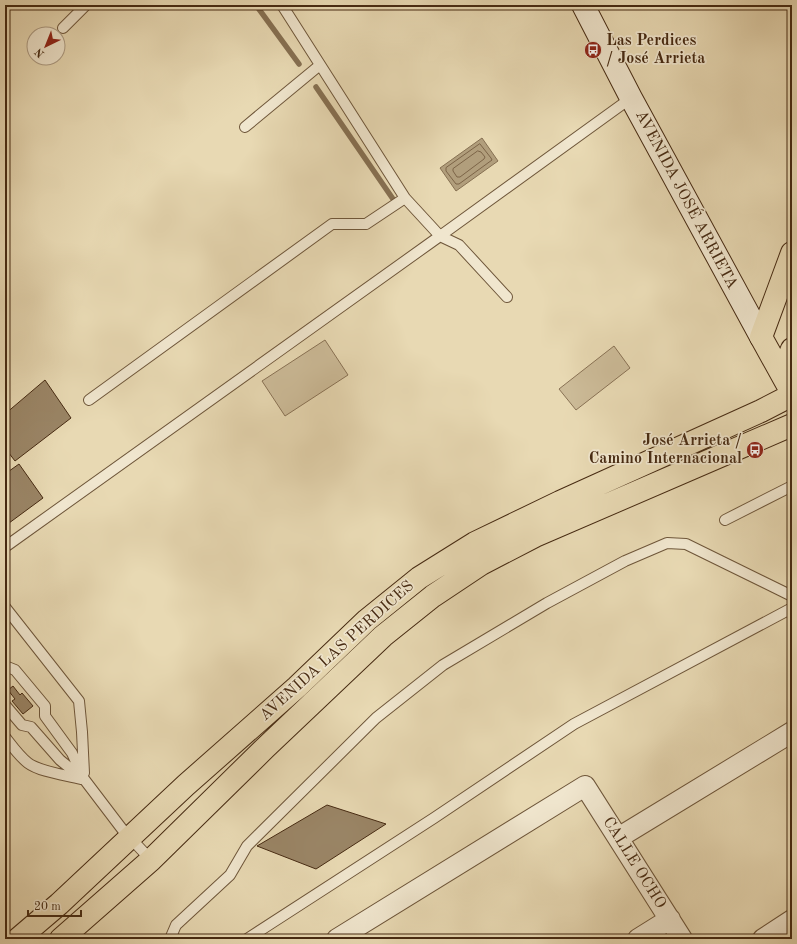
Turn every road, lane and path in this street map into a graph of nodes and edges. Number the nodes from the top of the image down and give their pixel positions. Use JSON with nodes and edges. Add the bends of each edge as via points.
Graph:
{"nodes":[{"id":1,"x":86,"y":5,"type":"edge"},
{"id":2,"x":282,"y":5,"type":"edge"},
{"id":3,"x":583,"y":5,"type":"edge"},
{"id":4,"x":65,"y":26,"type":"edge"},
{"id":5,"x":320,"y":65,"type":"junction"},
{"id":6,"x":631,"y":98,"type":"junction"},
{"id":7,"x":245,"y":127,"type":"dead end"},
{"id":8,"x":405,"y":198,"type":"junction"},
{"id":9,"x":440,"y":236,"type":"junction"},
{"id":10,"x":792,"y":253,"type":"edge"},
{"id":11,"x":507,"y":297,"type":"dead end"},
{"id":12,"x":761,"y":337,"type":"junction"},
{"id":13,"x":792,"y":349,"type":"edge"},
{"id":14,"x":789,"y":388,"type":"edge"},
{"id":15,"x":89,"y":400,"type":"dead end"},
{"id":16,"x":792,"y":425,"type":"edge"},
{"id":17,"x":792,"y":486,"type":"edge"},
{"id":18,"x":725,"y":520,"type":"dead end"},
{"id":19,"x":5,"y":547,"type":"edge"},
{"id":20,"x":790,"y":594,"type":"edge"},
{"id":21,"x":5,"y":607,"type":"edge"},
{"id":22,"x":792,"y":608,"type":"edge"},
{"id":23,"x":5,"y":666,"type":"edge"},
{"id":24,"x":5,"y":705,"type":"edge"},
{"id":25,"x":45,"y":716,"type":"junction"},
{"id":26,"x":31,"y":728,"type":"junction"},
{"id":27,"x":792,"y":732,"type":"edge"},
{"id":28,"x":5,"y":737,"type":"edge"},
{"id":29,"x":84,"y":779,"type":"junction"},
{"id":30,"x":618,"y":838,"type":"junction"},
{"id":31,"x":130,"y":839,"type":"junction"},
{"id":32,"x":151,"y":860,"type":"junction"},
{"id":33,"x":670,"y":919,"type":"junction"},
{"id":34,"x":792,"y":920,"type":"edge"},
{"id":35,"x":18,"y":939,"type":"edge"},
{"id":36,"x":61,"y":939,"type":"edge"},
{"id":37,"x":170,"y":939,"type":"edge"},
{"id":38,"x":247,"y":939,"type":"edge"},
{"id":39,"x":337,"y":939,"type":"edge"},
{"id":40,"x":638,"y":939,"type":"edge"},
{"id":41,"x":682,"y":939,"type":"edge"},
{"id":42,"x":763,"y":939,"type":"edge"}],
"edges":[{"from":1,"to":4,"type":"lane"},
{"from":2,"to":5,"type":"lane"},
{"from":3,"to":6,"type":"street","name":"AVENIDA JOSÉ ARRIETA"},
{"from":5,"to":7,"type":"lane"},
{"from":5,"to":8,"type":"lane"},
{"from":6,"to":9,"type":"lane"},
{"from":6,"to":12,"type":"street","name":"AVENIDA JOSÉ ARRIETA"},
{"from":8,"to":9,"type":"lane"},
{"from":8,"to":15,"type":"lane","via":[[366,224],[332,224]]},
{"from":9,"to":11,"type":"lane","via":[[459,245]]},
{"from":9,"to":19,"type":"lane"},
{"from":10,"to":12,"type":"main road"},
{"from":12,"to":14,"type":"main road","name":"AVENIDA JOSÉ ARRIETA"},
{"from":13,"to":14,"type":"main road"},
{"from":14,"to":31,"type":"main road","name":"AVENIDA LAS PERDICES","via":[[761,411],[475,543],[419,578],[367,620]]},
{"from":16,"to":32,"type":"main road","name":"AVENIDA LAS PERDICES","via":[[535,536],[481,564],[433,596],[355,662]]},
{"from":17,"to":18,"type":"lane"},
{"from":20,"to":37,"type":"lane","via":[[686,544],[666,543],[625,561],[547,603],[443,665],[376,718],[247,846],[230,875],[176,925]]},
{"from":21,"to":29,"type":"lane","via":[[79,701]]},
{"from":22,"to":38,"type":"lane","via":[[574,724]]},
{"from":23,"to":25,"type":"lane","via":[[14,670],[45,706]]},
{"from":24,"to":26,"type":"lane","via":[[22,725]]},
{"from":25,"to":26,"type":"lane"},
{"from":25,"to":29,"type":"lane","via":[[72,753]]},
{"from":26,"to":29,"type":"lane","via":[[60,760]]},
{"from":27,"to":30,"type":"street"},
{"from":28,"to":29,"type":"lane","via":[[28,763]]},
{"from":29,"to":31,"type":"lane"},
{"from":30,"to":33,"type":"street","name":"CALLE OCHO"},
{"from":30,"to":39,"type":"street","name":"CALLE OCHO","via":[[585,786]]},
{"from":31,"to":32,"type":"lane"},
{"from":31,"to":35,"type":"main road","name":"AVENIDA LAS PERDICES"},
{"from":32,"to":36,"type":"main road","name":"AVENIDA LAS PERDICES"},
{"from":33,"to":40,"type":"street"},
{"from":33,"to":41,"type":"street","name":"CALLE OCHO"},
{"from":34,"to":42,"type":"street"}]}
